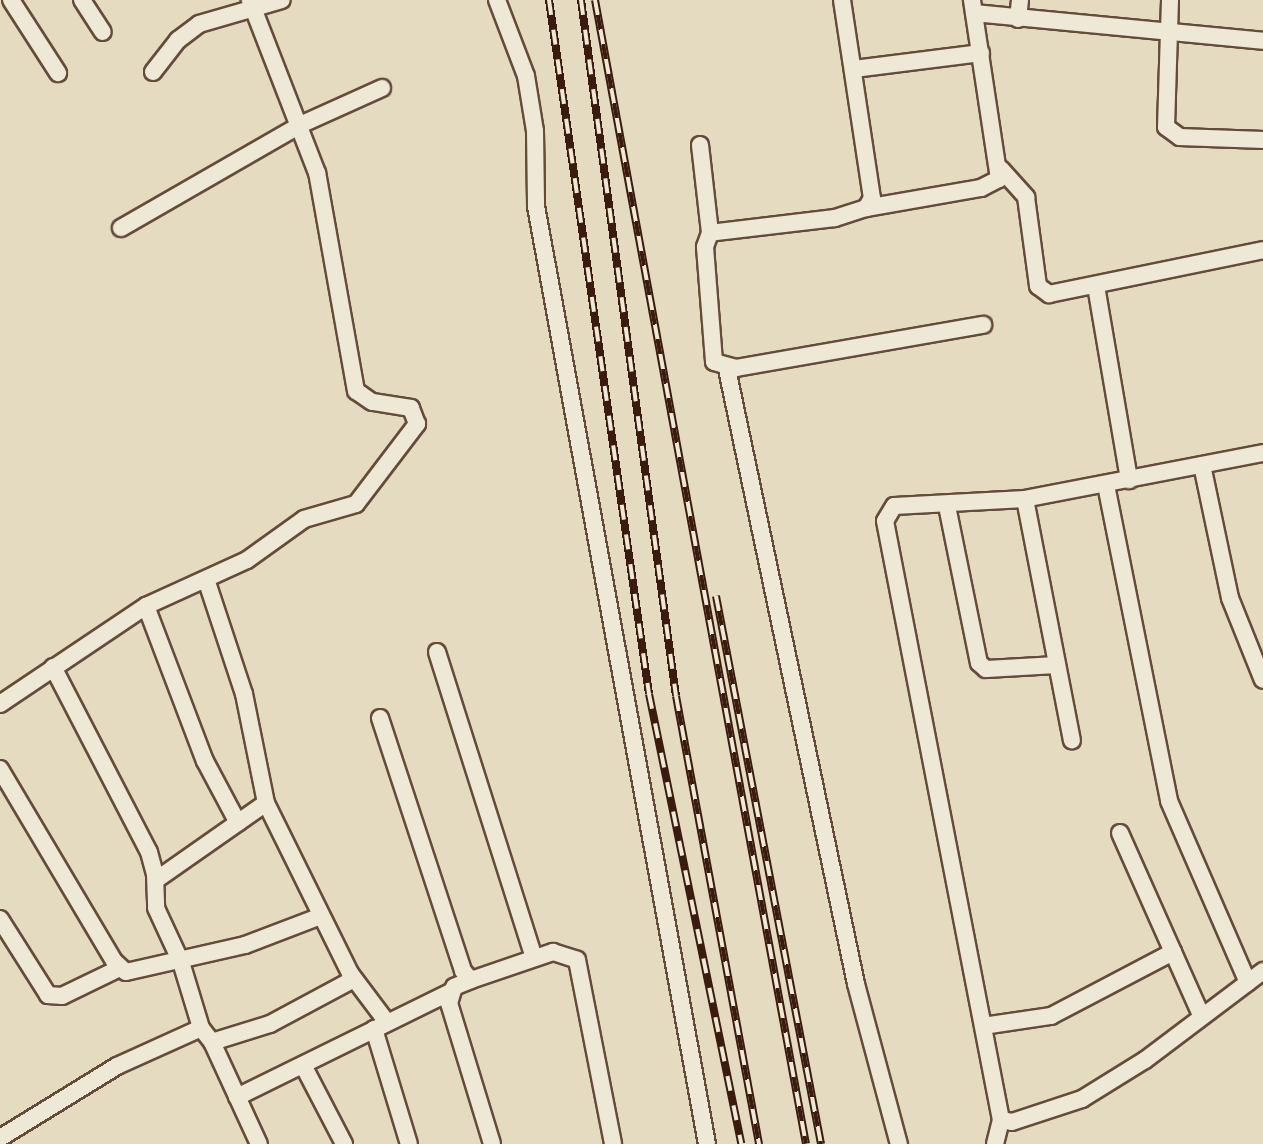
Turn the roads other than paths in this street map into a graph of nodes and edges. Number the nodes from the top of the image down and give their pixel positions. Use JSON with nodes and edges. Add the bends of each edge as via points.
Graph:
{"nodes":[{"id":1,"x":11,"y":0,"type":"edge"},
{"id":2,"x":82,"y":0,"type":"edge"},
{"id":3,"x":282,"y":0,"type":"edge"},
{"id":4,"x":497,"y":0,"type":"edge"},
{"id":5,"x":842,"y":0,"type":"edge"},
{"id":6,"x":1020,"y":0,"type":"edge"},
{"id":7,"x":1170,"y":0,"type":"edge"},
{"id":8,"x":252,"y":6,"type":"edge"},
{"id":9,"x":973,"y":7,"type":"edge"},
{"id":10,"x":1018,"y":19,"type":"junction"},
{"id":11,"x":103,"y":32,"type":"dead end"},
{"id":12,"x":1168,"y":34,"type":"junction"},
{"id":13,"x":1263,"y":41,"type":"edge"},
{"id":14,"x":981,"y":53,"type":"junction"},
{"id":15,"x":854,"y":69,"type":"junction"},
{"id":16,"x":153,"y":72,"type":"dead end"},
{"id":17,"x":58,"y":73,"type":"dead end"},
{"id":18,"x":382,"y":88,"type":"dead end"},
{"id":19,"x":300,"y":125,"type":"junction"},
{"id":20,"x":1263,"y":140,"type":"edge"},
{"id":21,"x":700,"y":145,"type":"dead end"},
{"id":22,"x":1001,"y":169,"type":"junction"},
{"id":23,"x":866,"y":208,"type":"junction"},
{"id":24,"x":121,"y":228,"type":"dead end"},
{"id":25,"x":710,"y":233,"type":"junction"},
{"id":26,"x":1263,"y":250,"type":"edge"},
{"id":27,"x":1096,"y":286,"type":"junction"},
{"id":28,"x":983,"y":325,"type":"dead end"},
{"id":29,"x":727,"y":369,"type":"junction"},
{"id":30,"x":1263,"y":453,"type":"edge"},
{"id":31,"x":1202,"y":465,"type":"junction"},
{"id":32,"x":1129,"y":480,"type":"junction"},
{"id":33,"x":1106,"y":485,"type":"junction"},
{"id":34,"x":1025,"y":499,"type":"junction"},
{"id":35,"x":947,"y":506,"type":"junction"},
{"id":36,"x":207,"y":582,"type":"junction"},
{"id":37,"x":146,"y":606,"type":"junction"},
{"id":38,"x":437,"y":652,"type":"dead end"},
{"id":39,"x":1057,"y":665,"type":"junction"},
{"id":40,"x":53,"y":667,"type":"junction"},
{"id":41,"x":1263,"y":680,"type":"edge"},
{"id":42,"x":0,"y":704,"type":"edge"},
{"id":43,"x":380,"y":718,"type":"dead end"},
{"id":44,"x":1072,"y":740,"type":"dead end"},
{"id":45,"x":0,"y":769,"type":"edge"},
{"id":46,"x":266,"y":803,"type":"junction"},
{"id":47,"x":238,"y":823,"type":"junction"},
{"id":48,"x":1120,"y":833,"type":"dead end"},
{"id":49,"x":156,"y":880,"type":"junction"},
{"id":50,"x":321,"y":916,"type":"junction"},
{"id":51,"x":0,"y":919,"type":"edge"},
{"id":52,"x":1173,"y":952,"type":"junction"},
{"id":53,"x":534,"y":958,"type":"junction"},
{"id":54,"x":181,"y":962,"type":"junction"},
{"id":55,"x":120,"y":968,"type":"junction"},
{"id":56,"x":1263,"y":971,"type":"edge"},
{"id":57,"x":354,"y":979,"type":"junction"},
{"id":58,"x":471,"y":980,"type":"junction"},
{"id":59,"x":1248,"y":983,"type":"junction"},
{"id":60,"x":450,"y":992,"type":"junction"},
{"id":61,"x":1202,"y":1017,"type":"junction"},
{"id":62,"x":380,"y":1025,"type":"junction"},
{"id":63,"x":983,"y":1026,"type":"junction"},
{"id":64,"x":201,"y":1028,"type":"junction"},
{"id":65,"x":212,"y":1042,"type":"junction"},
{"id":66,"x":304,"y":1067,"type":"junction"},
{"id":67,"x":237,"y":1097,"type":"junction"},
{"id":68,"x":1001,"y":1120,"type":"junction"},
{"id":69,"x":0,"y":1138,"type":"edge"},
{"id":70,"x":259,"y":1144,"type":"edge"},
{"id":71,"x":344,"y":1144,"type":"edge"},
{"id":72,"x":409,"y":1144,"type":"edge"},
{"id":73,"x":492,"y":1144,"type":"edge"},
{"id":74,"x":613,"y":1144,"type":"edge"},
{"id":75,"x":707,"y":1144,"type":"edge"},
{"id":76,"x":899,"y":1144,"type":"edge"},
{"id":77,"x":995,"y":1144,"type":"edge"}],
"edges":[{"from":1,"to":17,"type":"street"},
{"from":2,"to":11,"type":"street"},
{"from":3,"to":8,"type":"street"},
{"from":4,"to":75,"type":"street","via":[[526,76],[535,131],[536,206]]},
{"from":5,"to":15,"type":"street"},
{"from":6,"to":10,"type":"street"},
{"from":7,"to":12,"type":"street"},
{"from":8,"to":16,"type":"street","via":[[199,24]]},
{"from":8,"to":19,"type":"street"},
{"from":9,"to":10,"type":"street"},
{"from":9,"to":14,"type":"street"},
{"from":10,"to":12,"type":"street"},
{"from":12,"to":13,"type":"street"},
{"from":12,"to":20,"type":"street","via":[[1164,119],[1171,134]]},
{"from":14,"to":15,"type":"street"},
{"from":14,"to":22,"type":"street"},
{"from":15,"to":23,"type":"street","via":[[873,185]]},
{"from":18,"to":19,"type":"street"},
{"from":19,"to":24,"type":"street"},
{"from":19,"to":36,"type":"street","via":[[317,173],[356,391],[372,402],[411,408],[417,424],[356,504],[304,519]]},
{"from":21,"to":25,"type":"street"},
{"from":22,"to":23,"type":"street","via":[[999,179],[981,188]]},
{"from":22,"to":27,"type":"street","via":[[1026,197],[1041,291]]},
{"from":23,"to":25,"type":"street","via":[[835,218]]},
{"from":25,"to":29,"type":"street","via":[[705,247],[712,356]]},
{"from":26,"to":27,"type":"street"},
{"from":27,"to":32,"type":"street"},
{"from":28,"to":29,"type":"street"},
{"from":29,"to":76,"type":"street","via":[[856,984]]},
{"from":30,"to":31,"type":"street"},
{"from":31,"to":32,"type":"street"},
{"from":31,"to":41,"type":"street","via":[[1230,598]]},
{"from":32,"to":33,"type":"street"},
{"from":33,"to":34,"type":"street"},
{"from":33,"to":59,"type":"street","via":[[1169,801]]},
{"from":34,"to":35,"type":"street"},
{"from":34,"to":39,"type":"street"},
{"from":35,"to":39,"type":"street","via":[[979,663],[986,669]]},
{"from":35,"to":63,"type":"street","via":[[894,506],[885,521]]},
{"from":36,"to":37,"type":"street"},
{"from":36,"to":46,"type":"street","via":[[244,694]]},
{"from":37,"to":40,"type":"street"},
{"from":37,"to":47,"type":"street","via":[[205,761]]},
{"from":38,"to":53,"type":"street"},
{"from":39,"to":44,"type":"street"},
{"from":40,"to":42,"type":"street"},
{"from":40,"to":49,"type":"street","via":[[149,852]]},
{"from":43,"to":58,"type":"street","via":[[446,924]]},
{"from":45,"to":55,"type":"street"},
{"from":46,"to":47,"type":"street"},
{"from":46,"to":50,"type":"street"},
{"from":47,"to":49,"type":"street"},
{"from":48,"to":52,"type":"street"},
{"from":49,"to":54,"type":"street","via":[[156,908]]},
{"from":50,"to":54,"type":"street"},
{"from":50,"to":57,"type":"street"},
{"from":51,"to":55,"type":"street","via":[[48,995],[62,996]]},
{"from":52,"to":61,"type":"street"},
{"from":52,"to":63,"type":"street","via":[[1051,1016]]},
{"from":53,"to":58,"type":"street"},
{"from":53,"to":74,"type":"street","via":[[568,953],[583,974]]},
{"from":54,"to":55,"type":"street","via":[[135,973]]},
{"from":54,"to":64,"type":"street"},
{"from":56,"to":59,"type":"street"},
{"from":57,"to":62,"type":"street"},
{"from":57,"to":65,"type":"street","via":[[270,1024]]},
{"from":58,"to":60,"type":"street"},
{"from":59,"to":61,"type":"street"},
{"from":60,"to":62,"type":"street"},
{"from":60,"to":73,"type":"street","via":[[450,1011]]},
{"from":61,"to":68,"type":"street","via":[[1082,1099],[1012,1122]]},
{"from":62,"to":66,"type":"street"},
{"from":62,"to":72,"type":"street"},
{"from":63,"to":68,"type":"street"},
{"from":64,"to":65,"type":"street"},
{"from":64,"to":69,"type":"street","via":[[117,1066]]},
{"from":65,"to":67,"type":"street"},
{"from":66,"to":67,"type":"street"},
{"from":66,"to":71,"type":"street"},
{"from":67,"to":70,"type":"street"},
{"from":68,"to":77,"type":"street"}]}
